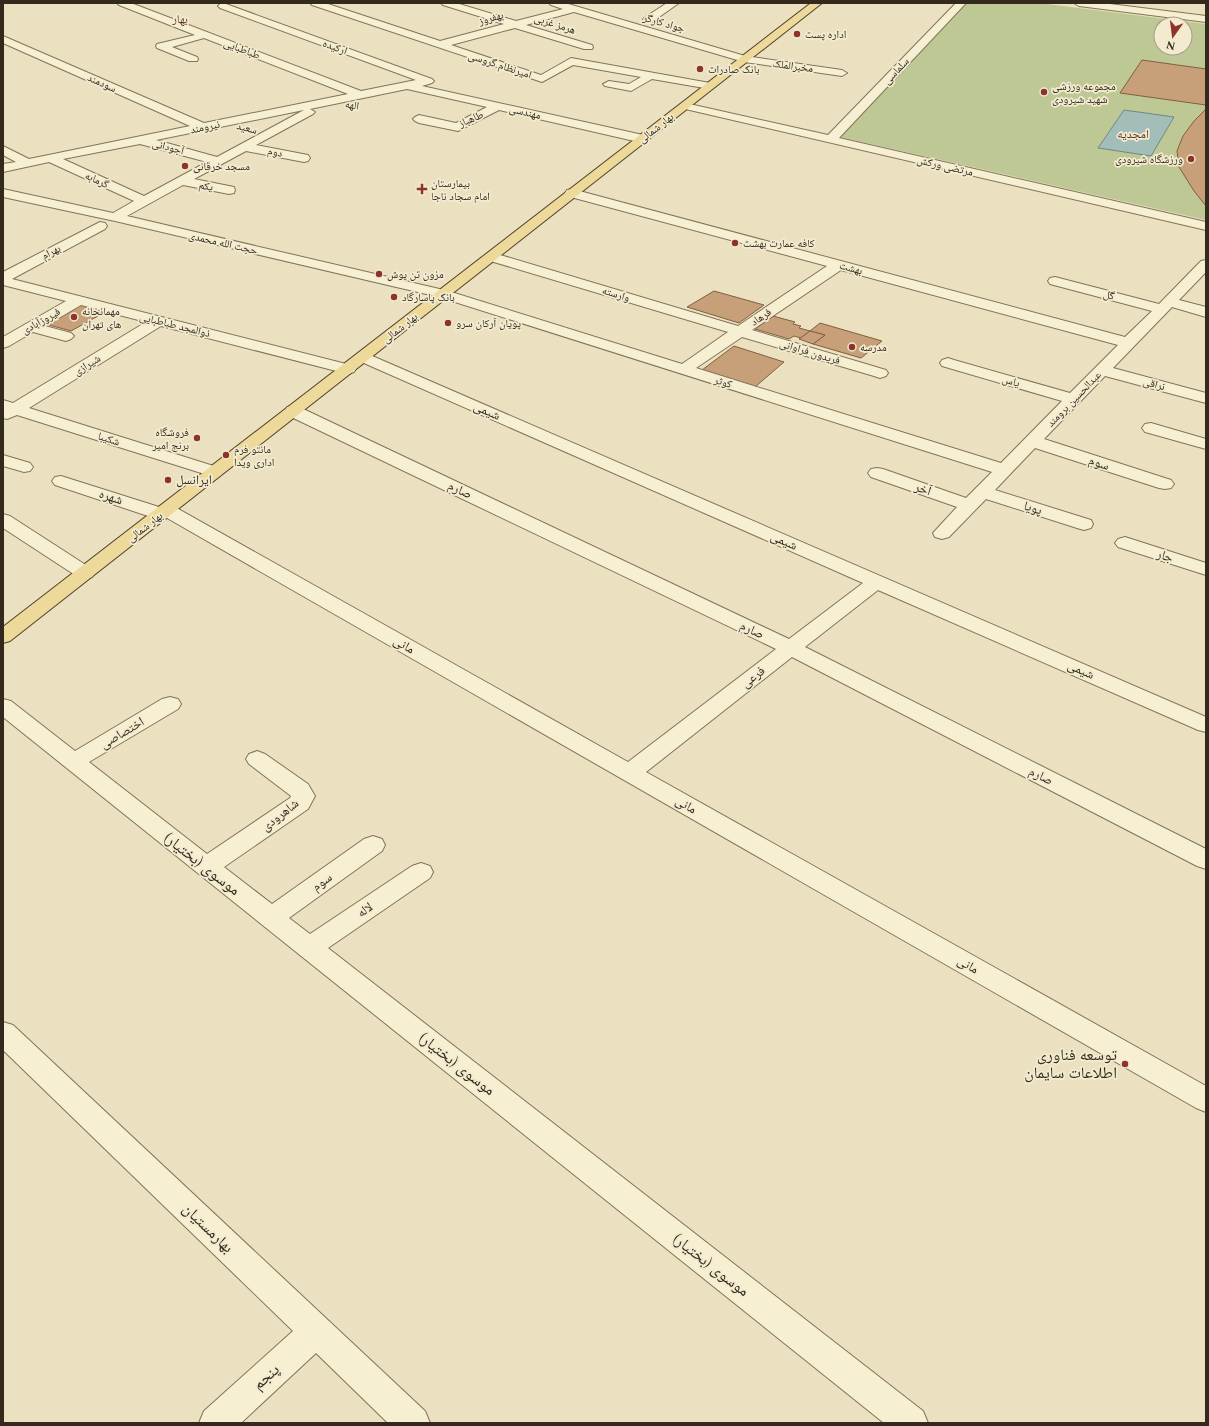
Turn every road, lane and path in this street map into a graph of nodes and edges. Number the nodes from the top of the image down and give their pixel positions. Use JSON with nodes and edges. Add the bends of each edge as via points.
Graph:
{"nodes":[{"id":1,"x":122,"y":3,"type":"edge"},
{"id":2,"x":315,"y":3,"type":"edge"},
{"id":3,"x":446,"y":3,"type":"edge"},
{"id":4,"x":554,"y":3,"type":"edge"},
{"id":5,"x":674,"y":3,"type":"edge"},
{"id":6,"x":817,"y":3,"type":"edge"},
{"id":7,"x":961,"y":3,"type":"edge"},
{"id":8,"x":1079,"y":3,"type":"edge"},
{"id":9,"x":222,"y":6,"type":"dead end"},
{"id":10,"x":573,"y":9,"type":"junction"},
{"id":11,"x":365,"y":11,"type":"dead end"},
{"id":12,"x":350,"y":15,"type":"junction"},
{"id":13,"x":1206,"y":19,"type":"edge"},
{"id":14,"x":648,"y":20,"type":"dead end"},
{"id":15,"x":515,"y":24,"type":"junction"},
{"id":16,"x":205,"y":35,"type":"junction"},
{"id":17,"x":3,"y":39,"type":"edge"},
{"id":18,"x":439,"y":45,"type":"junction"},
{"id":19,"x":588,"y":47,"type":"dead end"},
{"id":20,"x":193,"y":59,"type":"dead end"},
{"id":21,"x":744,"y":59,"type":"junction"},
{"id":22,"x":842,"y":73,"type":"dead end"},
{"id":23,"x":651,"y":75,"type":"junction"},
{"id":24,"x":609,"y":84,"type":"dead end"},
{"id":25,"x":408,"y":85,"type":"junction"},
{"id":26,"x":710,"y":86,"type":"junction"},
{"id":27,"x":330,"y":101,"type":"junction"},
{"id":28,"x":360,"y":101,"type":"junction"},
{"id":29,"x":498,"y":106,"type":"junction"},
{"id":30,"x":685,"y":106,"type":"junction"},
{"id":31,"x":419,"y":118,"type":"dead end"},
{"id":32,"x":225,"y":123,"type":"junction"},
{"id":33,"x":202,"y":127,"type":"junction"},
{"id":34,"x":269,"y":134,"type":"junction"},
{"id":35,"x":642,"y":139,"type":"junction"},
{"id":36,"x":140,"y":140,"type":"junction"},
{"id":37,"x":830,"y":140,"type":"junction"},
{"id":38,"x":245,"y":147,"type":"junction"},
{"id":39,"x":3,"y":150,"type":"edge"},
{"id":40,"x":50,"y":158,"type":"junction"},
{"id":41,"x":304,"y":158,"type":"dead end"},
{"id":42,"x":218,"y":162,"type":"junction"},
{"id":43,"x":28,"y":163,"type":"junction"},
{"id":44,"x":3,"y":168,"type":"edge"},
{"id":45,"x":182,"y":181,"type":"junction"},
{"id":46,"x":229,"y":190,"type":"dead end"},
{"id":47,"x":3,"y":193,"type":"edge"},
{"id":48,"x":572,"y":193,"type":"junction"},
{"id":49,"x":144,"y":201,"type":"junction"},
{"id":50,"x":115,"y":217,"type":"junction"},
{"id":51,"x":100,"y":226,"type":"dead end"},
{"id":52,"x":1206,"y":226,"type":"edge"},
{"id":53,"x":492,"y":257,"type":"junction"},
{"id":54,"x":1206,"y":264,"type":"edge"},
{"id":55,"x":838,"y":265,"type":"junction"},
{"id":56,"x":3,"y":279,"type":"edge"},
{"id":57,"x":1055,"y":281,"type":"dead end"},
{"id":58,"x":443,"y":294,"type":"junction"},
{"id":59,"x":79,"y":300,"type":"junction"},
{"id":60,"x":1166,"y":305,"type":"junction"},
{"id":61,"x":1206,"y":312,"type":"edge"},
{"id":62,"x":159,"y":321,"type":"junction"},
{"id":63,"x":31,"y":327,"type":"junction"},
{"id":64,"x":740,"y":331,"type":"junction"},
{"id":65,"x":66,"y":336,"type":"dead end"},
{"id":66,"x":3,"y":343,"type":"edge"},
{"id":67,"x":1129,"y":343,"type":"junction"},
{"id":68,"x":363,"y":357,"type":"junction"},
{"id":69,"x":948,"y":363,"type":"dead end"},
{"id":70,"x":348,"y":369,"type":"junction"},
{"id":71,"x":683,"y":370,"type":"junction"},
{"id":72,"x":1102,"y":370,"type":"junction"},
{"id":73,"x":880,"y":373,"type":"dead end"},
{"id":74,"x":1206,"y":398,"type":"edge"},
{"id":75,"x":1074,"y":399,"type":"junction"},
{"id":76,"x":7,"y":410,"type":"edge"},
{"id":77,"x":293,"y":411,"type":"junction"},
{"id":78,"x":1151,"y":428,"type":"dead end"},
{"id":79,"x":1032,"y":441,"type":"junction"},
{"id":80,"x":1206,"y":444,"type":"edge"},
{"id":81,"x":3,"y":460,"type":"edge"},
{"id":82,"x":24,"y":467,"type":"dead end"},
{"id":83,"x":1004,"y":470,"type":"junction"},
{"id":84,"x":214,"y":472,"type":"junction"},
{"id":85,"x":876,"y":473,"type":"dead end"},
{"id":86,"x":61,"y":481,"type":"dead end"},
{"id":87,"x":1165,"y":484,"type":"dead end"},
{"id":88,"x":983,"y":492,"type":"junction"},
{"id":89,"x":970,"y":505,"type":"junction"},
{"id":90,"x":164,"y":512,"type":"junction"},
{"id":91,"x":3,"y":520,"type":"edge"},
{"id":92,"x":1084,"y":524,"type":"dead end"},
{"id":93,"x":942,"y":533,"type":"dead end"},
{"id":94,"x":1125,"y":543,"type":"dead end"},
{"id":95,"x":1206,"y":569,"type":"edge"},
{"id":96,"x":85,"y":573,"type":"junction"},
{"id":97,"x":877,"y":581,"type":"junction"},
{"id":98,"x":3,"y":637,"type":"edge"},
{"id":99,"x":791,"y":648,"type":"junction"},
{"id":100,"x":170,"y":704,"type":"dead end"},
{"id":101,"x":3,"y":706,"type":"edge"},
{"id":102,"x":1206,"y":725,"type":"edge"},
{"id":103,"x":257,"y":759,"type":"dead end"},
{"id":104,"x":73,"y":762,"type":"junction"},
{"id":105,"x":629,"y":773,"type":"junction"},
{"id":106,"x":373,"y":845,"type":"dead end"},
{"id":107,"x":1206,"y":860,"type":"edge"},
{"id":108,"x":206,"y":867,"type":"junction"},
{"id":109,"x":421,"y":872,"type":"dead end"},
{"id":110,"x":271,"y":918,"type":"junction"},
{"id":111,"x":309,"y":948,"type":"junction"},
{"id":112,"x":3,"y":1033,"type":"edge"},
{"id":113,"x":1206,"y":1100,"type":"edge"},
{"id":114,"x":317,"y":1331,"type":"junction"},
{"id":115,"x":216,"y":1423,"type":"edge"},
{"id":116,"x":413,"y":1423,"type":"edge"},
{"id":117,"x":910,"y":1423,"type":"edge"}],
"edges":[{"from":1,"to":16,"type":"street","name":"طباطبایی"},
{"from":2,"to":12,"type":"street","name":"امیرنظام گروسی"},
{"from":3,"to":15,"type":"street","name":"هرمز غربی"},
{"from":4,"to":10,"type":"street","name":"جواد کارگر"},
{"from":5,"to":14,"type":"street"},
{"from":6,"to":21,"type":"main road","name":"بهار شمالی"},
{"from":7,"to":37,"type":"street","name":"سلماسی"},
{"from":8,"to":13,"type":"street"},
{"from":9,"to":25,"type":"street","name":"ارکیده","via":[[428,81]]},
{"from":10,"to":15,"type":"street","name":"بهفروز"},
{"from":10,"to":21,"type":"street","name":"جواد کارگر"},
{"from":11,"to":12,"type":"street"},
{"from":12,"to":18,"type":"street","name":"امیرنظام گروسی"},
{"from":15,"to":18,"type":"street","name":"بهفروز"},
{"from":15,"to":19,"type":"street","name":"هرمز غربی"},
{"from":16,"to":20,"type":"street","via":[[161,46]]},
{"from":16,"to":28,"type":"street","name":"طباطبایی"},
{"from":17,"to":33,"type":"street","name":"سودمند"},
{"from":18,"to":23,"type":"street","name":"امیرنظام گروسی","via":[[542,79],[571,61]]},
{"from":21,"to":22,"type":"street","name":"مخبرالملک"},
{"from":21,"to":26,"type":"main road","name":"بهار شمالی"},
{"from":23,"to":24,"type":"street","via":[[631,88]]},
{"from":23,"to":26,"type":"street","name":"امیرنظام گروسی"},
{"from":25,"to":28,"type":"street","name":"نیرومند"},
{"from":25,"to":29,"type":"street","name":"مهندسی"},
{"from":26,"to":30,"type":"main road","name":"بهار شمالی"},
{"from":27,"to":28,"type":"street","name":"نیرومند"},
{"from":27,"to":32,"type":"street","name":"نیرومند"},
{"from":27,"to":34,"type":"street"},
{"from":29,"to":31,"type":"street","name":"طاهباز","via":[[458,127]]},
{"from":29,"to":35,"type":"street","name":"مهندسی"},
{"from":30,"to":35,"type":"main road","name":"بهار شمالی"},
{"from":30,"to":37,"type":"street","name":"مرتضی ورکش"},
{"from":32,"to":33,"type":"street","name":"نیرومند"},
{"from":32,"to":34,"type":"street","name":"سعید"},
{"from":33,"to":36,"type":"street","name":"نیرومند"},
{"from":34,"to":38,"type":"street"},
{"from":35,"to":48,"type":"main road","name":"بهار شمالی"},
{"from":36,"to":40,"type":"street","name":"نیرومند"},
{"from":36,"to":42,"type":"street","name":"آجودانی"},
{"from":37,"to":52,"type":"street","name":"مرتضی ورکش"},
{"from":38,"to":41,"type":"street","name":"دوم"},
{"from":38,"to":42,"type":"street"},
{"from":39,"to":43,"type":"street"},
{"from":40,"to":43,"type":"street","name":"نیرومند"},
{"from":40,"to":49,"type":"street","name":"گرمابه"},
{"from":42,"to":45,"type":"street"},
{"from":43,"to":44,"type":"street","name":"نیرومند"},
{"from":45,"to":46,"type":"street","name":"یکم"},
{"from":45,"to":49,"type":"street"},
{"from":47,"to":50,"type":"street","name":"حجت الله محمدی"},
{"from":48,"to":53,"type":"main road","name":"بهار شمالی"},
{"from":48,"to":55,"type":"street","name":"بهشت"},
{"from":49,"to":50,"type":"street"},
{"from":50,"to":58,"type":"street","name":"حجت الله محمدی"},
{"from":51,"to":56,"type":"street","name":"بهرام"},
{"from":53,"to":58,"type":"main road","name":"بهار شمالی"},
{"from":53,"to":64,"type":"street","name":"وارسته"},
{"from":54,"to":60,"type":"street","name":"عبدالحسین برومند"},
{"from":55,"to":64,"type":"street","name":"فرهاد"},
{"from":55,"to":67,"type":"street","name":"بهشت"},
{"from":56,"to":59,"type":"street","name":"ذوالمجد طباطبایی"},
{"from":57,"to":60,"type":"street","name":"گل"},
{"from":58,"to":68,"type":"main road","name":"بهار شمالی"},
{"from":58,"to":71,"type":"street","name":"کوثر"},
{"from":59,"to":62,"type":"street","name":"ذوالمجد طباطبایی"},
{"from":59,"to":63,"type":"street","name":"فیروزآبادی"},
{"from":60,"to":61,"type":"street","name":"گل"},
{"from":60,"to":67,"type":"street","name":"عبدالحسین برومند"},
{"from":62,"to":70,"type":"street","name":"ذوالمجد طباطبایی"},
{"from":62,"to":76,"type":"street","name":"شیرازی"},
{"from":63,"to":65,"type":"street"},
{"from":63,"to":66,"type":"street","name":"فیروزآبادی"},
{"from":64,"to":71,"type":"street","name":"فرهاد"},
{"from":64,"to":73,"type":"street","name":"فریدون فراوانی"},
{"from":67,"to":72,"type":"street","name":"عبدالحسین برومند"},
{"from":68,"to":70,"type":"main road","name":"بهار شمالی"},
{"from":68,"to":97,"type":"street","name":"شیمی"},
{"from":69,"to":75,"type":"street","name":"یاس"},
{"from":70,"to":77,"type":"main road","name":"بهار شمالی"},
{"from":71,"to":83,"type":"street","name":"کوثر"},
{"from":72,"to":74,"type":"street","name":"نراقی"},
{"from":72,"to":75,"type":"street","name":"عبدالحسین برومند"},
{"from":75,"to":79,"type":"street","name":"عبدالحسین برومند"},
{"from":76,"to":84,"type":"street","name":"شکیبا"},
{"from":77,"to":84,"type":"main road","name":"بهار شمالی"},
{"from":77,"to":99,"type":"street","name":"صارم"},
{"from":78,"to":80,"type":"street"},
{"from":79,"to":83,"type":"street","name":"عبدالحسین برومند"},
{"from":79,"to":87,"type":"street","name":"سوم"},
{"from":81,"to":82,"type":"street"},
{"from":83,"to":88,"type":"street","name":"عبدالحسین برومند"},
{"from":84,"to":90,"type":"main road","name":"بهار شمالی"},
{"from":85,"to":89,"type":"street","name":"آخر"},
{"from":86,"to":90,"type":"street","name":"شهره"},
{"from":88,"to":89,"type":"street","name":"عبدالحسین برومند"},
{"from":88,"to":92,"type":"street","name":"پویا"},
{"from":89,"to":93,"type":"street","name":"عبدالحسین برومند"},
{"from":90,"to":96,"type":"main road","name":"بهار شمالی"},
{"from":90,"to":105,"type":"street","name":"مانی"},
{"from":91,"to":96,"type":"street"},
{"from":94,"to":95,"type":"street","name":"جار"},
{"from":96,"to":98,"type":"main road","name":"بهار شمالی"},
{"from":97,"to":99,"type":"street","name":"فرعی"},
{"from":97,"to":102,"type":"street","name":"شیمی"},
{"from":99,"to":105,"type":"street","name":"فرعی"},
{"from":99,"to":107,"type":"street","name":"صارم"},
{"from":100,"to":104,"type":"street","name":"اختصاصی"},
{"from":101,"to":104,"type":"street","name":"موسوی (بختیار)"},
{"from":103,"to":108,"type":"street","name":"شاهرودی","via":[[300,790],[303,796],[300,803]]},
{"from":104,"to":108,"type":"street","name":"موسوی (بختیار)"},
{"from":105,"to":113,"type":"street","name":"مانی"},
{"from":106,"to":110,"type":"street","name":"سوم"},
{"from":108,"to":110,"type":"street","name":"موسوی (بختیار)"},
{"from":109,"to":111,"type":"street","name":"لاله"},
{"from":110,"to":111,"type":"street","name":"موسوی (بختیار)"},
{"from":111,"to":117,"type":"street","name":"موسوی (بختیار)"},
{"from":112,"to":114,"type":"street","name":"بهارمستیان"},
{"from":114,"to":115,"type":"street","name":"پنجم"},
{"from":114,"to":116,"type":"street","name":"بهارمستیان"}]}
